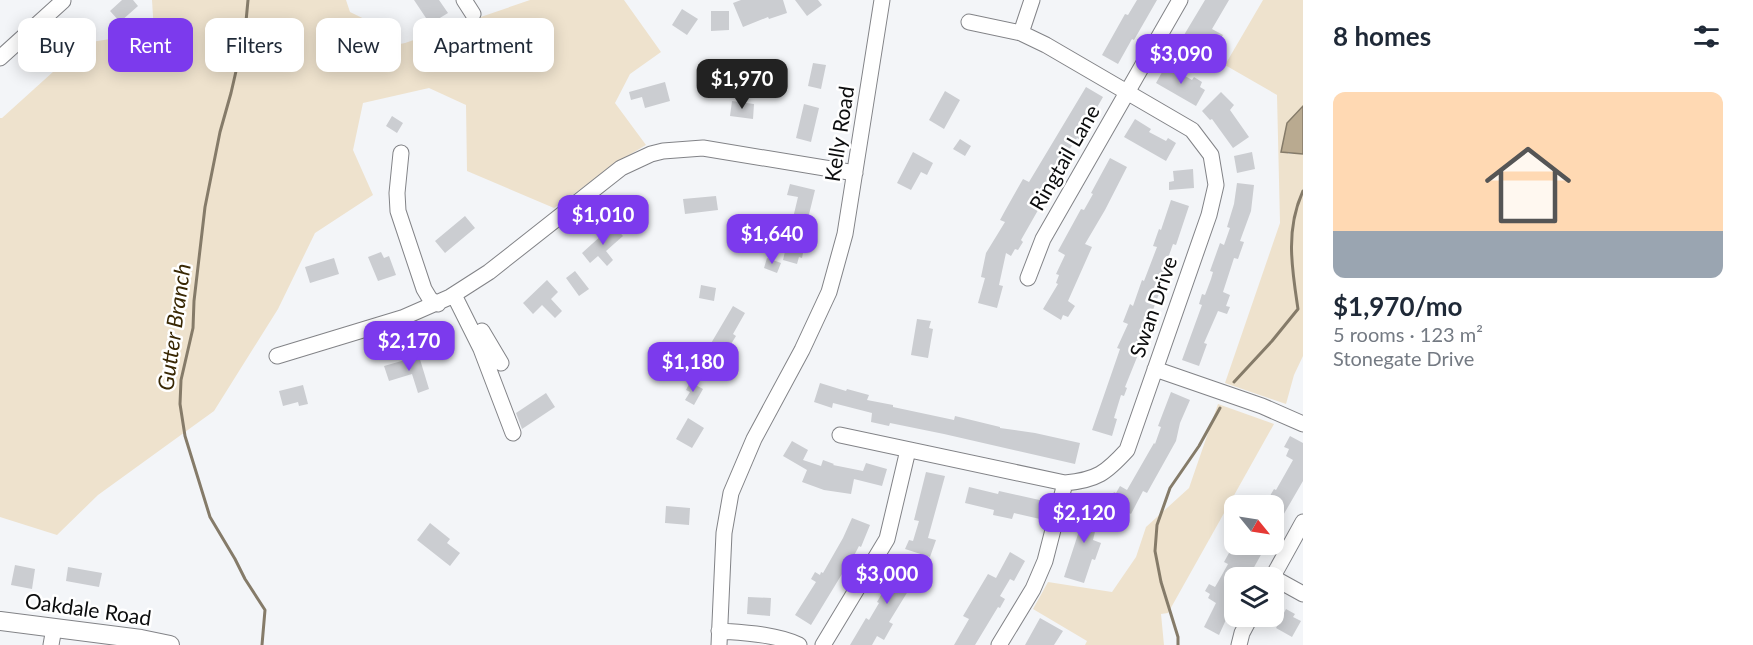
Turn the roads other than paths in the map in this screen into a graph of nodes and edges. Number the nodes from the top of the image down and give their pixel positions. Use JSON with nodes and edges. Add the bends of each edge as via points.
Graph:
{"nodes":[{"id":1,"x":464,"y":0,"type":"edge"},
{"id":2,"x":882,"y":0,"type":"edge"},
{"id":3,"x":1032,"y":0,"type":"edge"},
{"id":4,"x":1180,"y":0,"type":"edge"},
{"id":5,"x":63,"y":1,"type":"edge"},
{"id":6,"x":473,"y":14,"type":"dead end"},
{"id":7,"x":969,"y":22,"type":"dead end"},
{"id":8,"x":1021,"y":33,"type":"junction"},
{"id":9,"x":0,"y":58,"type":"edge"},
{"id":10,"x":1128,"y":92,"type":"junction"},
{"id":11,"x":401,"y":153,"type":"dead end"},
{"id":12,"x":855,"y":173,"type":"junction"},
{"id":13,"x":1028,"y":278,"type":"dead end"},
{"id":14,"x":456,"y":294,"type":"junction"},
{"id":15,"x":438,"y":304,"type":"junction"},
{"id":16,"x":277,"y":356,"type":"dead end"},
{"id":17,"x":501,"y":363,"type":"dead end"},
{"id":18,"x":1155,"y":369,"type":"junction"},
{"id":19,"x":1303,"y":424,"type":"edge"},
{"id":20,"x":513,"y":433,"type":"dead end"},
{"id":21,"x":840,"y":435,"type":"dead end"},
{"id":22,"x":908,"y":450,"type":"junction"},
{"id":23,"x":1065,"y":483,"type":"junction"},
{"id":24,"x":1303,"y":522,"type":"edge"},
{"id":25,"x":1278,"y":567,"type":"edge"},
{"id":26,"x":1284,"y":583,"type":"edge"},
{"id":27,"x":1303,"y":594,"type":"edge"},
{"id":28,"x":0,"y":621,"type":"edge"},
{"id":29,"x":1245,"y":627,"type":"edge"},
{"id":30,"x":53,"y":636,"type":"edge"},
{"id":31,"x":719,"y":638,"type":"edge"},
{"id":32,"x":170,"y":645,"type":"edge"},
{"id":33,"x":799,"y":645,"type":"edge"},
{"id":34,"x":823,"y":645,"type":"edge"},
{"id":35,"x":999,"y":645,"type":"edge"},
{"id":36,"x":1239,"y":645,"type":"edge"}],
"edges":[{"from":1,"to":6,"type":"street"},
{"from":2,"to":12,"type":"street","name":"Kelly Road"},
{"from":3,"to":8,"type":"street"},
{"from":4,"to":10,"type":"street","name":"Ringtail Lane"},
{"from":5,"to":9,"type":"street"},
{"from":7,"to":8,"type":"street","name":"Swan Drive"},
{"from":8,"to":10,"type":"street","name":"Swan Drive"},
{"from":10,"to":13,"type":"street","name":"Ringtail Lane","via":[[1043,238]]},
{"from":10,"to":18,"type":"street","name":"Swan Drive","via":[[1192,130],[1211,154],[1216,185]]},
{"from":11,"to":15,"type":"street","via":[[398,211],[424,289]]},
{"from":12,"to":14,"type":"street","via":[[703,148],[651,154],[614,173]]},
{"from":12,"to":31,"type":"street","name":"Kelly Road","via":[[845,234],[829,292],[731,493],[724,533]]},
{"from":14,"to":15,"type":"street"},
{"from":14,"to":17,"type":"street"},
{"from":14,"to":20,"type":"street"},
{"from":15,"to":16,"type":"street"},
{"from":18,"to":19,"type":"street"},
{"from":18,"to":23,"type":"street","name":"Swan Drive","via":[[1127,450],[1108,470],[1086,481]]},
{"from":21,"to":22,"type":"street","name":"Swan Drive"},
{"from":22,"to":23,"type":"street","name":"Swan Drive"},
{"from":22,"to":34,"type":"street","via":[[887,539]]},
{"from":23,"to":35,"type":"street","via":[[1045,561]]},
{"from":24,"to":25,"type":"street"},
{"from":26,"to":27,"type":"street"},
{"from":28,"to":30,"type":"main road","name":"Oakdale Road"},
{"from":29,"to":36,"type":"street"},
{"from":30,"to":32,"type":"main road","name":"Oakdale Road","via":[[141,639]]},
{"from":31,"to":33,"type":"street","via":[[751,634]]}]}
